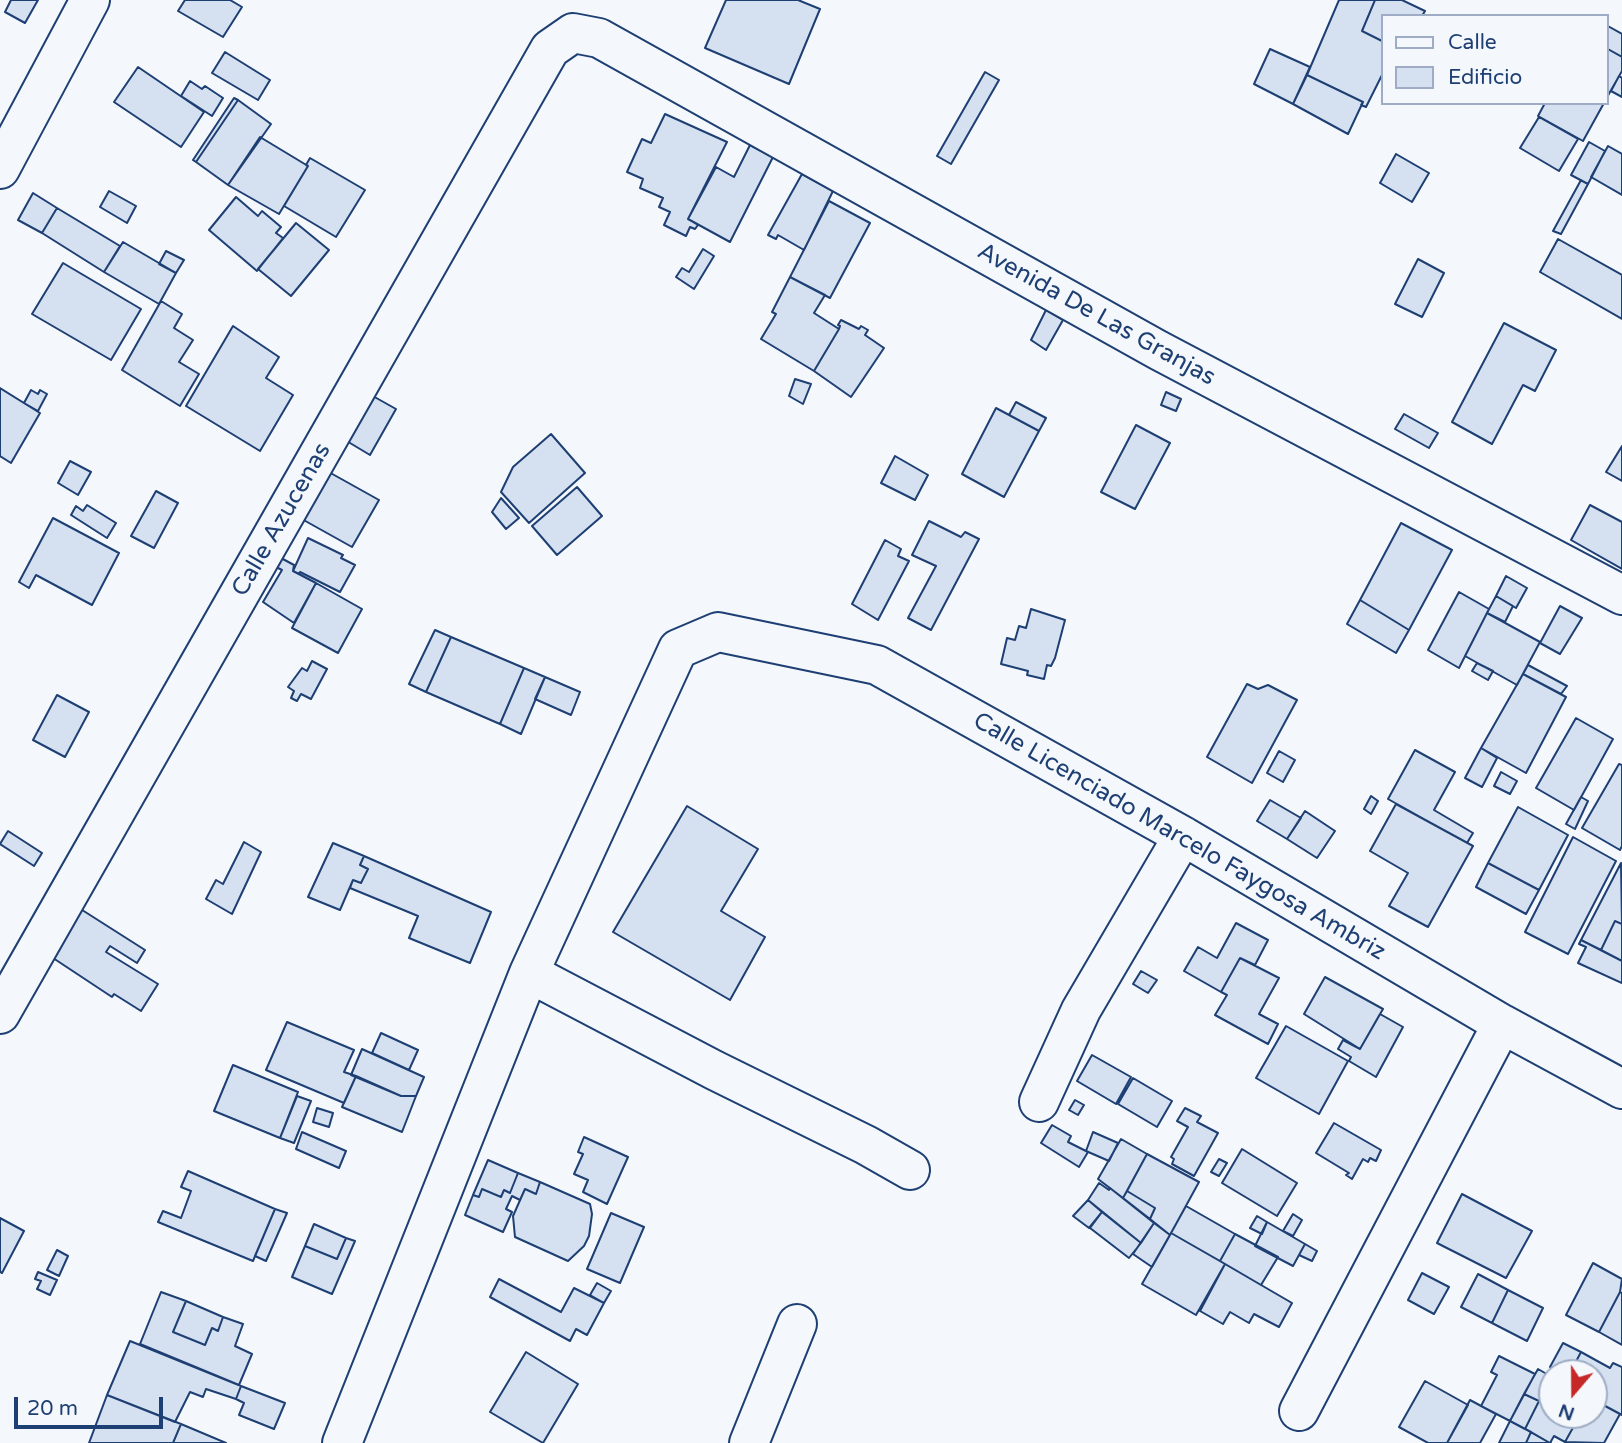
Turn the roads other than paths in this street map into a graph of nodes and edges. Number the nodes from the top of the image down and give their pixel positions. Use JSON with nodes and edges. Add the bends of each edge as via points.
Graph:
{"nodes":[{"id":1,"x":90,"y":0,"type":"edge"},
{"id":2,"x":573,"y":33,"type":"joint"},
{"id":3,"x":0,"y":169,"type":"edge"},
{"id":4,"x":1622,"y":595,"type":"edge"},
{"id":5,"x":1182,"y":836,"type":"junction"},
{"id":6,"x":529,"y":972,"type":"junction"},
{"id":7,"x":0,"y":1014,"type":"edge"},
{"id":8,"x":1502,"y":1024,"type":"junction"},
{"id":9,"x":1622,"y":1089,"type":"edge"},
{"id":10,"x":1039,"y":1102,"type":"dead end"},
{"id":11,"x":910,"y":1170,"type":"dead end"},
{"id":12,"x":797,"y":1324,"type":"dead end"},
{"id":13,"x":1298,"y":1411,"type":"dead end"},
{"id":14,"x":342,"y":1443,"type":"edge"},
{"id":15,"x":749,"y":1443,"type":"edge"}],
"edges":[{"from":1,"to":3,"type":"street"},
{"from":2,"to":4,"type":"street","name":"Avenida De Las Granjas","via":[[599,38],[1145,343]]},
{"from":2,"to":7,"type":"street","name":"Calle Azucenas","via":[[550,49]]},
{"from":5,"to":6,"type":"street","name":"Calle Licenciado Marcelo Faygosa Ambriz","via":[[877,666],[718,632],[678,649]]},
{"from":5,"to":8,"type":"street","name":"Calle Licenciado Marcelo Faygosa Ambriz"},
{"from":5,"to":10,"type":"street","via":[[1081,1010]]},
{"from":6,"to":11,"type":"street"},
{"from":6,"to":14,"type":"street"},
{"from":8,"to":9,"type":"street","name":"Calle Licenciado Marcelo Faygosa Ambriz"},
{"from":8,"to":13,"type":"street"},
{"from":12,"to":15,"type":"street"}]}
